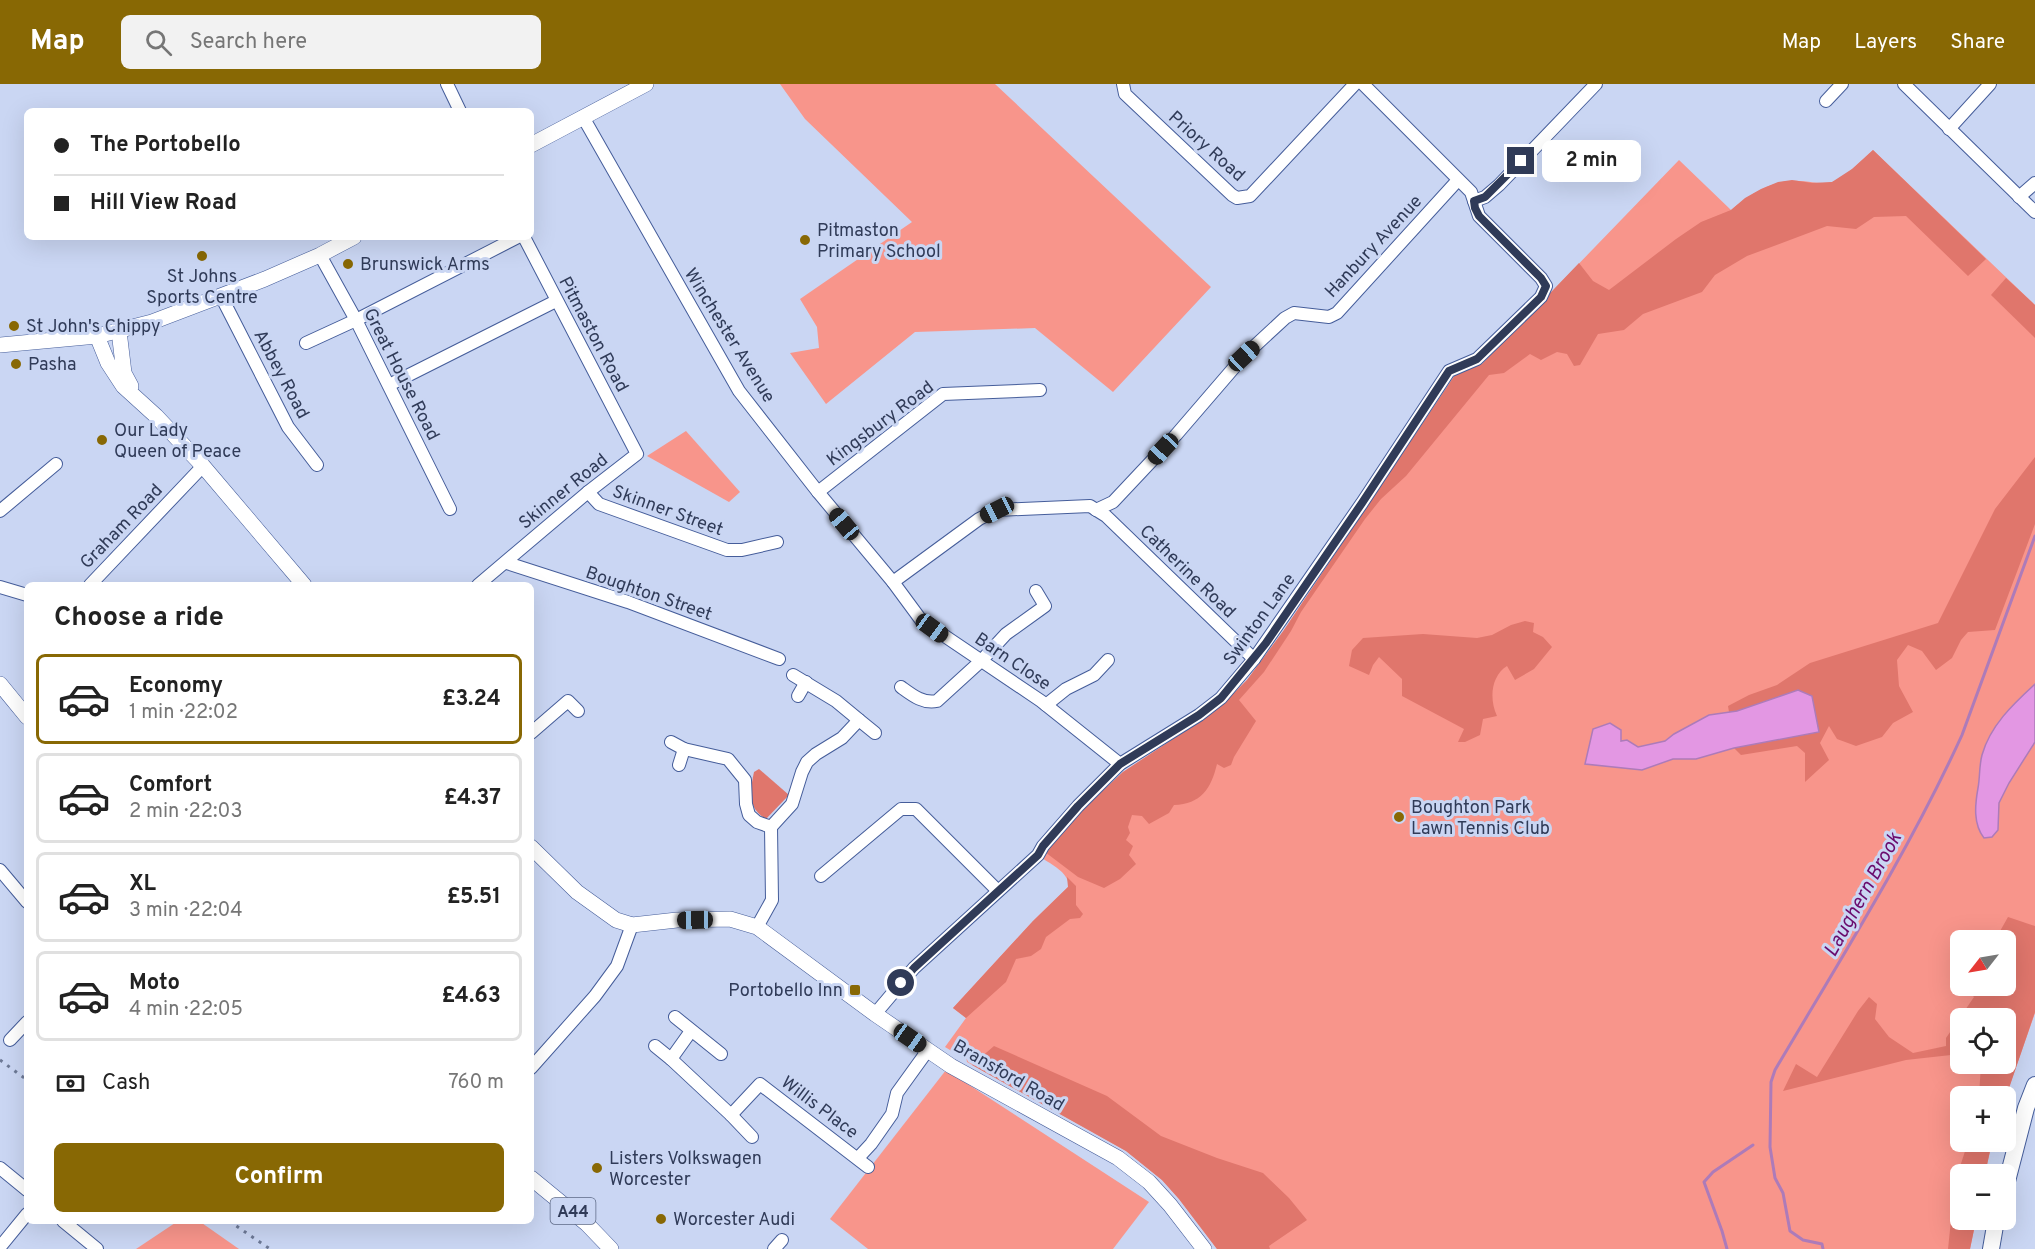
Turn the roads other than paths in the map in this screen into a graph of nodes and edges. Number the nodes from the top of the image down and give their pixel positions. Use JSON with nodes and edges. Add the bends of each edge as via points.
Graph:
{"nodes":[{"id":1,"x":447,"y":84,"type":"edge"},
{"id":2,"x":646,"y":84,"type":"edge"},
{"id":3,"x":1123,"y":84,"type":"edge"},
{"id":4,"x":1355,"y":84,"type":"edge"},
{"id":5,"x":1363,"y":84,"type":"edge"},
{"id":6,"x":1596,"y":84,"type":"edge"},
{"id":7,"x":1842,"y":84,"type":"edge"},
{"id":8,"x":1904,"y":84,"type":"edge"},
{"id":9,"x":1990,"y":84,"type":"edge"},
{"id":10,"x":1826,"y":101,"type":"dead end"},
{"id":11,"x":459,"y":108,"type":"edge"},
{"id":12,"x":583,"y":117,"type":"junction"},
{"id":13,"x":1949,"y":129,"type":"junction"},
{"id":14,"x":534,"y":143,"type":"edge"},
{"id":15,"x":1458,"y":180,"type":"junction"},
{"id":16,"x":2035,"y":183,"type":"edge"},
{"id":17,"x":2019,"y":197,"type":"junction"},
{"id":18,"x":1474,"y":201,"type":"junction"},
{"id":19,"x":2035,"y":212,"type":"edge"},
{"id":20,"x":348,"y":240,"type":"edge"},
{"id":21,"x":512,"y":240,"type":"edge"},
{"id":22,"x":526,"y":240,"type":"edge"},
{"id":23,"x":320,"y":255,"type":"junction"},
{"id":24,"x":221,"y":296,"type":"junction"},
{"id":25,"x":556,"y":301,"type":"junction"},
{"id":26,"x":356,"y":320,"type":"junction"},
{"id":27,"x":119,"y":331,"type":"junction"},
{"id":28,"x":97,"y":336,"type":"junction"},
{"id":29,"x":306,"y":343,"type":"dead end"},
{"id":30,"x":0,"y":345,"type":"edge"},
{"id":31,"x":389,"y":385,"type":"junction"},
{"id":32,"x":1040,"y":390,"type":"dead end"},
{"id":33,"x":136,"y":397,"type":"junction"},
{"id":34,"x":633,"y":447,"type":"joint"},
{"id":35,"x":56,"y":464,"type":"dead end"},
{"id":36,"x":317,"y":465,"type":"dead end"},
{"id":37,"x":203,"y":466,"type":"junction"},
{"id":38,"x":588,"y":492,"type":"junction"},
{"id":39,"x":818,"y":492,"type":"junction"},
{"id":40,"x":450,"y":509,"type":"dead end"},
{"id":41,"x":1096,"y":510,"type":"junction"},
{"id":42,"x":0,"y":511,"type":"edge"},
{"id":43,"x":777,"y":542,"type":"dead end"},
{"id":44,"x":507,"y":562,"type":"junction"},
{"id":45,"x":93,"y":582,"type":"edge"},
{"id":46,"x":301,"y":582,"type":"edge"},
{"id":47,"x":482,"y":582,"type":"edge"},
{"id":48,"x":893,"y":582,"type":"junction"},
{"id":49,"x":0,"y":587,"type":"edge"},
{"id":50,"x":1036,"y":591,"type":"dead end"},
{"id":51,"x":24,"y":594,"type":"edge"},
{"id":52,"x":779,"y":659,"type":"dead end"},
{"id":53,"x":1254,"y":659,"type":"junction"},
{"id":54,"x":982,"y":660,"type":"junction"},
{"id":55,"x":1108,"y":660,"type":"dead end"},
{"id":56,"x":793,"y":675,"type":"dead end"},
{"id":57,"x":806,"y":682,"type":"junction"},
{"id":58,"x":0,"y":684,"type":"edge"},
{"id":59,"x":901,"y":687,"type":"dead end"},
{"id":60,"x":798,"y":696,"type":"dead end"},
{"id":61,"x":1046,"y":705,"type":"junction"},
{"id":62,"x":578,"y":711,"type":"dead end"},
{"id":63,"x":24,"y":713,"type":"edge"},
{"id":64,"x":859,"y":720,"type":"junction"},
{"id":65,"x":534,"y":730,"type":"edge"},
{"id":66,"x":875,"y":733,"type":"dead end"},
{"id":67,"x":671,"y":742,"type":"dead end"},
{"id":68,"x":684,"y":749,"type":"junction"},
{"id":69,"x":1120,"y":764,"type":"junction"},
{"id":70,"x":680,"y":765,"type":"dead end"},
{"id":71,"x":771,"y":827,"type":"junction"},
{"id":72,"x":534,"y":850,"type":"edge"},
{"id":73,"x":0,"y":870,"type":"edge"},
{"id":74,"x":821,"y":876,"type":"dead end"},
{"id":75,"x":998,"y":891,"type":"junction"},
{"id":76,"x":24,"y":898,"type":"edge"},
{"id":77,"x":632,"y":925,"type":"junction"},
{"id":78,"x":757,"y":927,"type":"junction"},
{"id":79,"x":875,"y":1014,"type":"junction"},
{"id":80,"x":675,"y":1017,"type":"dead end"},
{"id":81,"x":24,"y":1025,"type":"edge"},
{"id":82,"x":692,"y":1031,"type":"junction"},
{"id":83,"x":10,"y":1040,"type":"dead end"},
{"id":84,"x":655,"y":1047,"type":"dead end"},
{"id":85,"x":928,"y":1050,"type":"junction"},
{"id":86,"x":721,"y":1054,"type":"dead end"},
{"id":87,"x":671,"y":1059,"type":"junction"},
{"id":88,"x":534,"y":1065,"type":"edge"},
{"id":89,"x":2035,"y":1085,"type":"edge"},
{"id":90,"x":731,"y":1115,"type":"junction"},
{"id":91,"x":752,"y":1137,"type":"dead end"},
{"id":92,"x":858,"y":1158,"type":"junction"},
{"id":93,"x":2011,"y":1164,"type":"edge"},
{"id":94,"x":868,"y":1167,"type":"dead end"},
{"id":95,"x":0,"y":1168,"type":"edge"},
{"id":96,"x":534,"y":1180,"type":"edge"},
{"id":97,"x":24,"y":1188,"type":"edge"},
{"id":98,"x":24,"y":1218,"type":"edge"},
{"id":99,"x":67,"y":1224,"type":"edge"},
{"id":100,"x":1994,"y":1230,"type":"edge"},
{"id":101,"x":0,"y":1247,"type":"edge"},
{"id":102,"x":97,"y":1249,"type":"edge"},
{"id":103,"x":611,"y":1249,"type":"edge"},
{"id":104,"x":1204,"y":1249,"type":"edge"},
{"id":105,"x":1990,"y":1249,"type":"edge"}],
"edges":[{"from":1,"to":11,"type":"street"},
{"from":2,"to":12,"type":"main road"},
{"from":3,"to":4,"type":"street","name":"Priory Road","via":[[1125,94],[1237,198],[1250,196]]},
{"from":5,"to":15,"type":"street"},
{"from":6,"to":18,"type":"street","via":[[1499,185]]},
{"from":7,"to":10,"type":"street"},
{"from":8,"to":13,"type":"street"},
{"from":9,"to":13,"type":"street"},
{"from":12,"to":14,"type":"main road"},
{"from":12,"to":39,"type":"street","name":"Winchester Avenue","via":[[739,391]]},
{"from":13,"to":17,"type":"street"},
{"from":15,"to":18,"type":"street","via":[[1471,192]]},
{"from":15,"to":41,"type":"street","name":"Hanbury Avenue","via":[[1336,313],[1329,317],[1294,313],[1285,318],[1244,356],[1119,496]]},
{"from":16,"to":17,"type":"street"},
{"from":17,"to":19,"type":"street"},
{"from":18,"to":53,"type":"street","name":"Swinton Lane","via":[[1479,216],[1541,278],[1546,286],[1541,297],[1477,359],[1449,371]]},
{"from":20,"to":23,"type":"main road"},
{"from":21,"to":26,"type":"street"},
{"from":22,"to":25,"type":"street","name":"Pitmaston Road"},
{"from":23,"to":24,"type":"main road"},
{"from":23,"to":26,"type":"street","name":"Great House Road"},
{"from":24,"to":27,"type":"main road"},
{"from":24,"to":36,"type":"street","name":"Abbey Road","via":[[288,428]]},
{"from":25,"to":31,"type":"street"},
{"from":25,"to":34,"type":"street","name":"Pitmaston Road"},
{"from":26,"to":29,"type":"street"},
{"from":26,"to":31,"type":"street","name":"Great House Road"},
{"from":27,"to":28,"type":"main road"},
{"from":27,"to":33,"type":"main road","via":[[124,373]]},
{"from":28,"to":30,"type":"main road"},
{"from":28,"to":33,"type":"main road","via":[[108,363],[123,386]]},
{"from":31,"to":40,"type":"street","name":"Great House Road"},
{"from":32,"to":39,"type":"street","name":"Kingsbury Road","via":[[943,394]]},
{"from":33,"to":37,"type":"main road"},
{"from":34,"to":38,"type":"street","name":"Skinner Road","via":[[637,454]]},
{"from":35,"to":42,"type":"street"},
{"from":37,"to":45,"type":"street","name":"Graham Road"},
{"from":37,"to":46,"type":"main road"},
{"from":38,"to":43,"type":"street","name":"Skinner Street","via":[[599,504],[727,550]]},
{"from":38,"to":44,"type":"street","name":"Skinner Road"},
{"from":39,"to":48,"type":"street","name":"Winchester Avenue"},
{"from":41,"to":48,"type":"street","via":[[1080,506],[997,510]]},
{"from":41,"to":53,"type":"street","name":"Catherine Road"},
{"from":44,"to":47,"type":"street","name":"Skinner Road"},
{"from":44,"to":52,"type":"street","name":"Boughton Street"},
{"from":48,"to":54,"type":"street","name":"Barn Close","via":[[921,620]]},
{"from":49,"to":51,"type":"street"},
{"from":50,"to":54,"type":"street","via":[[1045,606],[1006,634]]},
{"from":53,"to":69,"type":"street","name":"Swinton Lane","via":[[1221,698]]},
{"from":54,"to":59,"type":"street","via":[[937,701],[917,699]]},
{"from":54,"to":61,"type":"street","name":"Barn Close"},
{"from":55,"to":61,"type":"street","via":[[1094,675]]},
{"from":56,"to":57,"type":"street"},
{"from":57,"to":60,"type":"street"},
{"from":57,"to":64,"type":"street"},
{"from":58,"to":63,"type":"main road"},
{"from":61,"to":69,"type":"street","name":"Barn Close"},
{"from":62,"to":65,"type":"street","via":[[568,701]]},
{"from":64,"to":66,"type":"street"},
{"from":64,"to":71,"type":"street","via":[[842,738],[807,762],[792,804]]},
{"from":67,"to":68,"type":"street"},
{"from":68,"to":70,"type":"street"},
{"from":68,"to":71,"type":"street","via":[[728,759],[745,780],[749,815]]},
{"from":69,"to":75,"type":"street","name":"Swinton Lane","via":[[1038,855]]},
{"from":71,"to":78,"type":"street","via":[[772,900]]},
{"from":72,"to":77,"type":"main road","via":[[577,892],[616,920]]},
{"from":73,"to":76,"type":"street"},
{"from":74,"to":75,"type":"street","via":[[901,809],[910,808],[916,809]]},
{"from":75,"to":79,"type":"street","name":"Swinton Lane","via":[[914,968]]},
{"from":77,"to":78,"type":"main road","name":"Bransford Road","via":[[730,919]]},
{"from":77,"to":88,"type":"street","via":[[617,966]]},
{"from":78,"to":79,"type":"main road","name":"Bransford Road"},
{"from":79,"to":85,"type":"main road","name":"Bransford Road"},
{"from":80,"to":82,"type":"street"},
{"from":81,"to":83,"type":"street"},
{"from":82,"to":86,"type":"street"},
{"from":82,"to":87,"type":"street"},
{"from":84,"to":87,"type":"street"},
{"from":85,"to":92,"type":"street","name":"Willis Place","via":[[897,1094],[892,1114]]},
{"from":85,"to":104,"type":"main road","name":"Bransford Road","via":[[1118,1158],[1170,1204]]},
{"from":87,"to":90,"type":"street"},
{"from":89,"to":93,"type":"highway"},
{"from":90,"to":91,"type":"street"},
{"from":90,"to":92,"type":"street","name":"Willis Place","via":[[760,1084]]},
{"from":92,"to":94,"type":"street","name":"Willis Place"},
{"from":95,"to":97,"type":"street"},
{"from":96,"to":103,"type":"main road","number":"A44"},
{"from":98,"to":101,"type":"street"},
{"from":99,"to":102,"type":"street"},
{"from":100,"to":105,"type":"highway"}]}
